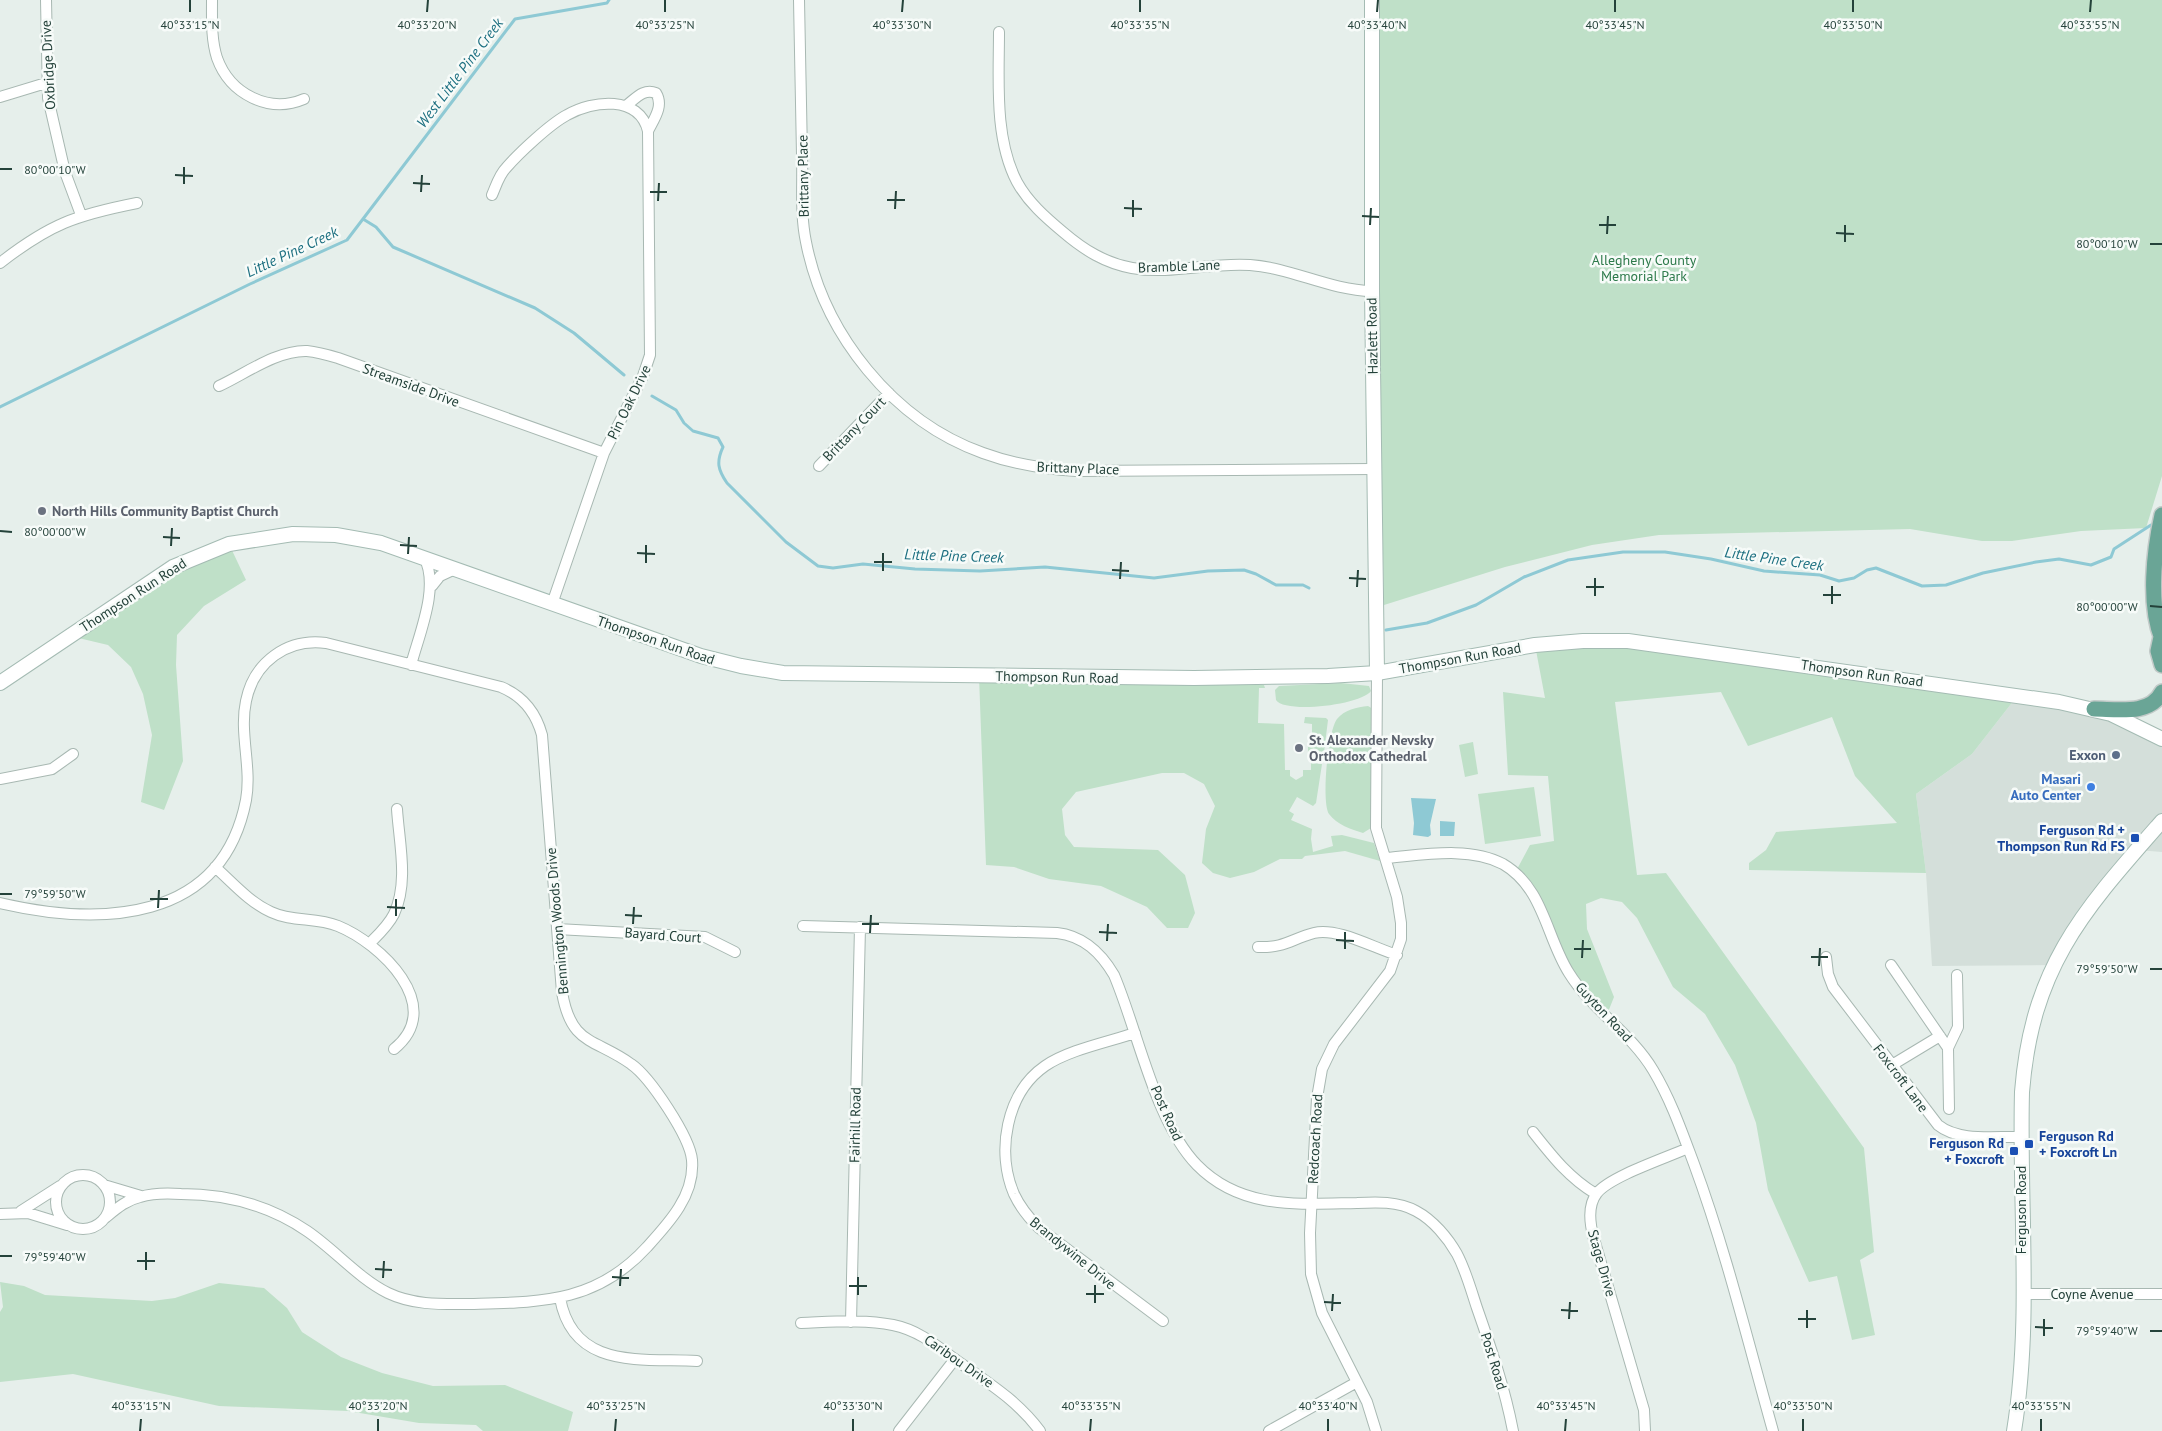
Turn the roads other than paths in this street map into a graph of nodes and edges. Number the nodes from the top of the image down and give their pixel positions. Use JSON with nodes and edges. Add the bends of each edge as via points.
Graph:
{"nodes":[{"id":1,"x":46,"y":0,"type":"edge"},
{"id":2,"x":212,"y":0,"type":"edge"},
{"id":3,"x":800,"y":0,"type":"edge"},
{"id":4,"x":1372,"y":0,"type":"edge"},
{"id":5,"x":999,"y":32,"type":"dead end"},
{"id":6,"x":46,"y":83,"type":"junction"},
{"id":7,"x":0,"y":97,"type":"edge"},
{"id":8,"x":304,"y":99,"type":"dead end"},
{"id":9,"x":627,"y":105,"type":"junction"},
{"id":10,"x":648,"y":131,"type":"junction"},
{"id":11,"x":492,"y":195,"type":"dead end"},
{"id":12,"x":137,"y":203,"type":"dead end"},
{"id":13,"x":81,"y":215,"type":"junction"},
{"id":14,"x":0,"y":263,"type":"edge"},
{"id":15,"x":1372,"y":291,"type":"junction"},
{"id":16,"x":220,"y":386,"type":"dead end"},
{"id":17,"x":889,"y":393,"type":"junction"},
{"id":18,"x":604,"y":453,"type":"junction"},
{"id":19,"x":818,"y":466,"type":"dead end"},
{"id":20,"x":1374,"y":469,"type":"junction"},
{"id":21,"x":2162,"y":515,"type":"edge"},
{"id":22,"x":424,"y":558,"type":"junction"},
{"id":23,"x":456,"y":569,"type":"junction"},
{"id":24,"x":432,"y":586,"type":"junction"},
{"id":25,"x":552,"y":604,"type":"junction"},
{"id":26,"x":2161,"y":638,"type":"edge"},
{"id":27,"x":411,"y":665,"type":"junction"},
{"id":28,"x":2162,"y":665,"type":"edge"},
{"id":29,"x":1377,"y":673,"type":"junction"},
{"id":30,"x":0,"y":683,"type":"edge"},
{"id":31,"x":2162,"y":692,"type":"edge"},
{"id":32,"x":2094,"y":709,"type":"junction"},
{"id":33,"x":2162,"y":739,"type":"edge"},
{"id":34,"x":73,"y":754,"type":"dead end"},
{"id":35,"x":0,"y":779,"type":"edge"},
{"id":36,"x":397,"y":809,"type":"dead end"},
{"id":37,"x":2162,"y":821,"type":"edge"},
{"id":38,"x":1386,"y":858,"type":"junction"},
{"id":39,"x":215,"y":867,"type":"junction"},
{"id":40,"x":0,"y":903,"type":"edge"},
{"id":41,"x":803,"y":926,"type":"dead end"},
{"id":42,"x":860,"y":927,"type":"junction"},
{"id":43,"x":558,"y":929,"type":"junction"},
{"id":44,"x":369,"y":944,"type":"junction"},
{"id":45,"x":1258,"y":947,"type":"dead end"},
{"id":46,"x":734,"y":952,"type":"dead end"},
{"id":47,"x":1397,"y":955,"type":"junction"},
{"id":48,"x":1826,"y":957,"type":"dead end"},
{"id":49,"x":1891,"y":965,"type":"dead end"},
{"id":50,"x":1958,"y":975,"type":"dead end"},
{"id":51,"x":1135,"y":1033,"type":"junction"},
{"id":52,"x":1940,"y":1036,"type":"junction"},
{"id":53,"x":1948,"y":1048,"type":"junction"},
{"id":54,"x":394,"y":1049,"type":"dead end"},
{"id":55,"x":1892,"y":1065,"type":"junction"},
{"id":56,"x":1949,"y":1109,"type":"dead end"},
{"id":57,"x":1533,"y":1132,"type":"dead end"},
{"id":58,"x":2021,"y":1137,"type":"junction"},
{"id":59,"x":1688,"y":1148,"type":"junction"},
{"id":60,"x":63,"y":1184,"type":"junction"},
{"id":61,"x":103,"y":1184,"type":"junction"},
{"id":62,"x":1596,"y":1194,"type":"junction"},
{"id":63,"x":141,"y":1196,"type":"junction"},
{"id":64,"x":1312,"y":1204,"type":"junction"},
{"id":65,"x":21,"y":1211,"type":"junction"},
{"id":66,"x":0,"y":1214,"type":"edge"},
{"id":67,"x":105,"y":1218,"type":"junction"},
{"id":68,"x":72,"y":1227,"type":"junction"},
{"id":69,"x":2022,"y":1294,"type":"junction"},
{"id":70,"x":2162,"y":1294,"type":"edge"},
{"id":71,"x":560,"y":1298,"type":"junction"},
{"id":72,"x":1163,"y":1321,"type":"dead end"},
{"id":73,"x":851,"y":1322,"type":"junction"},
{"id":74,"x":801,"y":1323,"type":"dead end"},
{"id":75,"x":955,"y":1359,"type":"junction"},
{"id":76,"x":697,"y":1361,"type":"dead end"},
{"id":77,"x":1357,"y":1382,"type":"junction"},
{"id":78,"x":899,"y":1431,"type":"edge"},
{"id":79,"x":1040,"y":1431,"type":"edge"},
{"id":80,"x":1269,"y":1431,"type":"edge"},
{"id":81,"x":1376,"y":1431,"type":"edge"},
{"id":82,"x":1513,"y":1431,"type":"edge"},
{"id":83,"x":1645,"y":1431,"type":"edge"},
{"id":84,"x":1773,"y":1431,"type":"edge"},
{"id":85,"x":2014,"y":1431,"type":"edge"}],
"edges":[{"from":1,"to":6,"type":"street","name":"Oxbridge Drive"},
{"from":2,"to":8,"type":"street","via":[[214,48],[231,82],[265,103],[283,105]]},
{"from":3,"to":17,"type":"street","name":"Brittany Place","via":[[803,222],[806,241],[821,292],[834,321],[859,360]]},
{"from":4,"to":15,"type":"street","name":"Hazlett Road"},
{"from":5,"to":15,"type":"street","name":"Bramble Lane","via":[[1002,119],[1012,170],[1034,206],[1081,247],[1102,259],[1133,268],[1253,265],[1347,290]]},
{"from":6,"to":7,"type":"street"},
{"from":6,"to":13,"type":"street","name":"Oxbridge Drive","via":[[56,140]]},
{"from":9,"to":10,"type":"street","via":[[642,116]]},
{"from":9,"to":10,"type":"street","name":"Pin Oak Drive","via":[[642,93],[656,93],[659,108]]},
{"from":9,"to":11,"type":"street","name":"Pin Oak Drive","via":[[589,107],[561,118],[505,169]]},
{"from":10,"to":18,"type":"street","name":"Pin Oak Drive","via":[[651,349],[647,369]]},
{"from":12,"to":13,"type":"street"},
{"from":13,"to":14,"type":"street","via":[[53,226]]},
{"from":15,"to":20,"type":"street","name":"Hazlett Road"},
{"from":16,"to":18,"type":"street","name":"Streamside Drive","via":[[281,356],[313,352],[338,358]]},
{"from":17,"to":19,"type":"street","name":"Brittany Court"},
{"from":17,"to":20,"type":"street","name":"Brittany Place","via":[[918,417],[961,444],[1030,466],[1076,470]]},
{"from":18,"to":25,"type":"street","name":"Pin Oak Drive"},
{"from":20,"to":29,"type":"street","name":"Hazlett Road"},
{"from":21,"to":26,"type":"main road","via":[[2154,574]]},
{"from":22,"to":23,"type":"street","name":"Thompson Run Road"},
{"from":22,"to":24,"type":"street","via":[[430,569]]},
{"from":22,"to":30,"type":"street","name":"Thompson Run Road","via":[[381,543],[336,535],[272,535],[229,544],[173,567]]},
{"from":23,"to":24,"type":"street","via":[[440,576]]},
{"from":23,"to":25,"type":"street","name":"Thompson Run Road"},
{"from":24,"to":27,"type":"street"},
{"from":25,"to":29,"type":"street","name":"Thompson Run Road","via":[[701,656],[783,673],[1204,678]]},
{"from":26,"to":28,"type":"main road","via":[[2158,651]]},
{"from":27,"to":39,"type":"street","name":"Bennington Woods Drive","via":[[310,642],[287,647],[265,663],[252,683],[246,703],[247,778],[243,811],[232,842]]},
{"from":27,"to":43,"type":"street","name":"Bennington Woods Drive","via":[[508,689],[522,699],[535,715],[544,747]]},
{"from":29,"to":32,"type":"street","name":"Thompson Run Road","via":[[1535,645],[1628,641]]},
{"from":29,"to":38,"type":"street","via":[[1376,828]]},
{"from":31,"to":32,"type":"main road","via":[[2141,709]]},
{"from":32,"to":33,"type":"street","name":"Thompson Run Road","via":[[2128,721]]},
{"from":34,"to":35,"type":"street","via":[[52,769]]},
{"from":36,"to":44,"type":"street","via":[[402,876],[399,899],[390,920]]},
{"from":37,"to":58,"type":"street","name":"Ferguson Road","via":[[2093,900],[2050,971],[2040,998],[2024,1068]]},
{"from":38,"to":47,"type":"street","name":"Redcoach Road","via":[[1402,931]]},
{"from":38,"to":59,"type":"street","name":"Guyton Road","via":[[1440,853],[1470,855],[1499,862],[1515,873],[1539,904],[1574,981],[1592,1004],[1634,1043],[1653,1070]]},
{"from":39,"to":40,"type":"street","name":"Bennington Woods Drive","via":[[196,884],[171,899],[125,914],[74,913]]},
{"from":39,"to":44,"type":"street","via":[[246,896],[268,911],[287,918],[337,926]]},
{"from":41,"to":42,"type":"street","name":"Post Road"},
{"from":42,"to":51,"type":"street","name":"Post Road","via":[[1057,933],[1077,938],[1100,955],[1114,975]]},
{"from":42,"to":73,"type":"street","name":"Fairhill Road"},
{"from":43,"to":46,"type":"street","name":"Bayard Court","via":[[705,937]]},
{"from":43,"to":71,"type":"street","name":"Bennington Woods Drive","via":[[562,992],[572,1023],[584,1038],[622,1058],[644,1076],[685,1135],[692,1166],[688,1188],[678,1211],[633,1261],[608,1280]]},
{"from":44,"to":54,"type":"street","via":[[402,977],[412,999],[412,1027]]},
{"from":45,"to":47,"type":"street","via":[[1274,948],[1314,932],[1323,932]]},
{"from":47,"to":64,"type":"street","name":"Redcoach Road","via":[[1384,979],[1334,1044],[1322,1069],[1317,1098]]},
{"from":48,"to":55,"type":"street","name":"Foxcroft Lane","via":[[1832,987]]},
{"from":49,"to":52,"type":"street"},
{"from":50,"to":53,"type":"street","via":[[1958,1027]]},
{"from":51,"to":64,"type":"street","name":"Post Road","via":[[1172,1129],[1197,1165],[1236,1193],[1273,1203]]},
{"from":51,"to":72,"type":"street","name":"Brandywine Drive","via":[[1055,1060],[1040,1070],[1022,1090],[1012,1108],[1008,1124],[1007,1163],[1014,1194],[1039,1228]]},
{"from":52,"to":53,"type":"street"},
{"from":52,"to":55,"type":"street"},
{"from":53,"to":56,"type":"street"},
{"from":55,"to":58,"type":"street","name":"Foxcroft Lane","via":[[1934,1122],[1946,1131]]},
{"from":57,"to":62,"type":"street","via":[[1563,1169]]},
{"from":58,"to":69,"type":"street","name":"Ferguson Road"},
{"from":59,"to":62,"type":"street","via":[[1609,1183]]},
{"from":59,"to":84,"type":"street","name":"Guyton Road","via":[[1717,1232]]},
{"from":60,"to":61,"type":"street","name":"Bennington Woods Drive","via":[[81,1175],[93,1177]]},
{"from":60,"to":65,"type":"street","name":"Bennington Woods Drive"},
{"from":60,"to":68,"type":"street","via":[[56,1206],[61,1217]]},
{"from":61,"to":63,"type":"street","name":"Bennington Woods Drive"},
{"from":61,"to":67,"type":"street","via":[[110,1200]]},
{"from":62,"to":83,"type":"street","name":"Stage Drive","via":[[1591,1226],[1643,1404]]},
{"from":63,"to":67,"type":"street","name":"Bennington Woods Drive"},
{"from":63,"to":71,"type":"street","name":"Bennington Woods Drive","via":[[214,1195],[257,1205],[307,1231],[380,1288],[405,1300],[461,1304],[539,1302]]},
{"from":64,"to":77,"type":"street","name":"Redcoach Road","via":[[1310,1258],[1313,1286],[1327,1325]]},
{"from":64,"to":82,"type":"street","name":"Post Road","via":[[1397,1204],[1416,1211],[1436,1227],[1463,1267],[1500,1379]]},
{"from":65,"to":66,"type":"street","name":"Bennington Woods Drive"},
{"from":65,"to":68,"type":"street","name":"Bennington Woods Drive"},
{"from":67,"to":68,"type":"street","name":"Bennington Woods Drive","via":[[90,1228]]},
{"from":69,"to":70,"type":"street","name":"Coyne Avenue"},
{"from":69,"to":85,"type":"street","name":"Ferguson Road","via":[[2021,1373]]},
{"from":71,"to":76,"type":"street","via":[[570,1328],[598,1352],[613,1356]]},
{"from":73,"to":74,"type":"street","name":"Caribou Drive"},
{"from":73,"to":75,"type":"street","name":"Caribou Drive","via":[[904,1327]]},
{"from":75,"to":78,"type":"street"},
{"from":75,"to":79,"type":"street","name":"Caribou Drive","via":[[1010,1398]]},
{"from":77,"to":80,"type":"street"},
{"from":77,"to":81,"type":"street","name":"Redcoach Road"}]}
